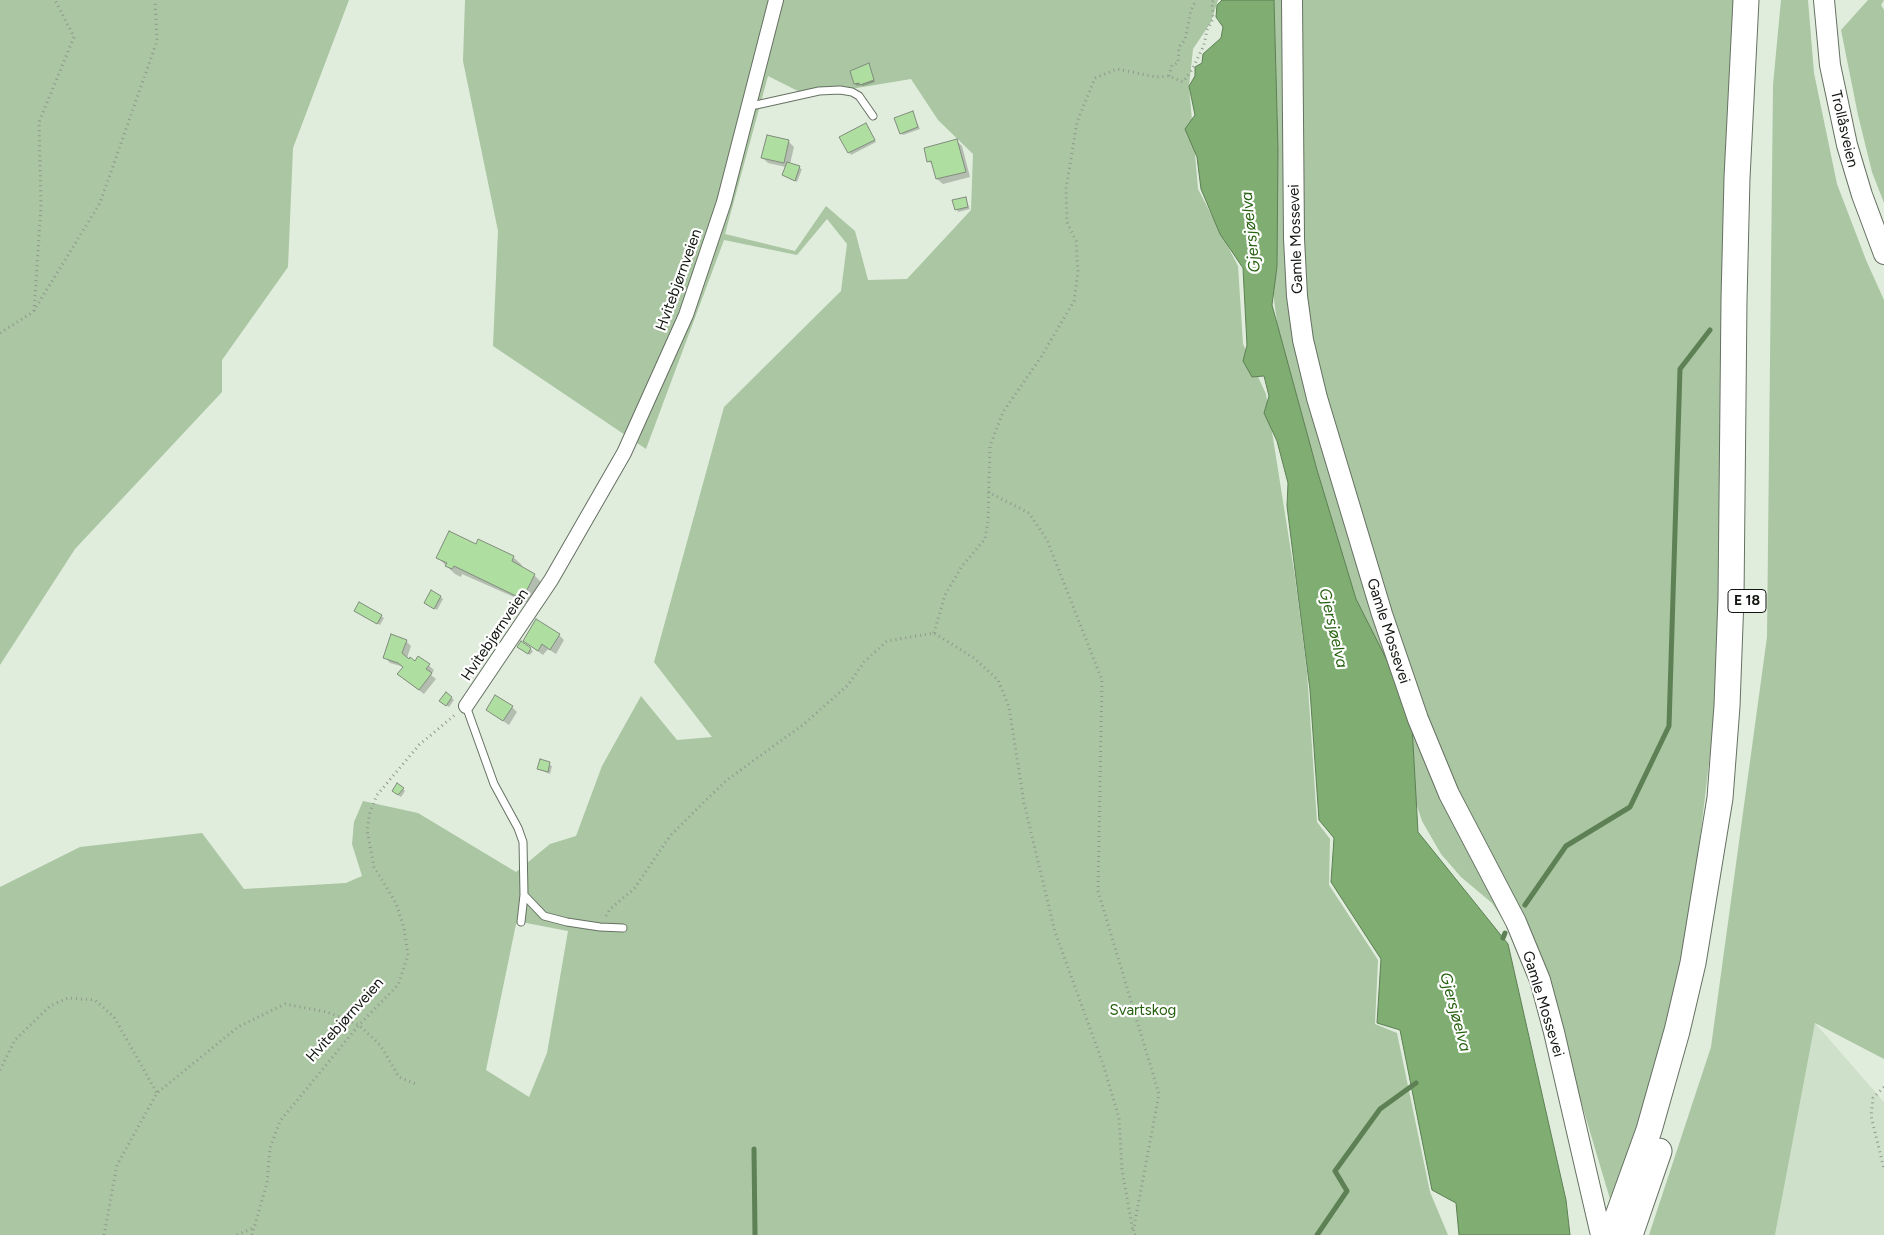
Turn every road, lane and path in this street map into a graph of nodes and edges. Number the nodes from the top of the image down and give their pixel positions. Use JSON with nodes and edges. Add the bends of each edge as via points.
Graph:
{"nodes":[{"id":1,"x":55,"y":0,"type":"edge"},
{"id":2,"x":155,"y":0,"type":"edge"},
{"id":3,"x":776,"y":0,"type":"edge"},
{"id":4,"x":1196,"y":0,"type":"edge"},
{"id":5,"x":1214,"y":0,"type":"edge"},
{"id":6,"x":1292,"y":0,"type":"edge"},
{"id":7,"x":1746,"y":0,"type":"edge"},
{"id":8,"x":1760,"y":0,"type":"edge"},
{"id":9,"x":1824,"y":0,"type":"edge"},
{"id":10,"x":1169,"y":76,"type":"junction"},
{"id":11,"x":749,"y":104,"type":"junction"},
{"id":12,"x":873,"y":116,"type":"dead end"},
{"id":13,"x":1884,"y":254,"type":"edge"},
{"id":14,"x":34,"y":312,"type":"junction"},
{"id":15,"x":0,"y":332,"type":"edge"},
{"id":16,"x":988,"y":492,"type":"junction"},
{"id":17,"x":934,"y":633,"type":"junction"},
{"id":18,"x":466,"y":706,"type":"junction"},
{"id":19,"x":524,"y":895,"type":"junction"},
{"id":20,"x":521,"y":922,"type":"dead end"},
{"id":21,"x":600,"y":927,"type":"junction"},
{"id":22,"x":622,"y":928,"type":"dead end"},
{"id":23,"x":359,"y":1025,"type":"junction"},
{"id":24,"x":0,"y":1070,"type":"edge"},
{"id":25,"x":418,"y":1085,"type":"dead end"},
{"id":26,"x":1884,"y":1087,"type":"edge"},
{"id":27,"x":157,"y":1094,"type":"junction"},
{"id":28,"x":1884,"y":1170,"type":"edge"},
{"id":29,"x":253,"y":1228,"type":"junction"},
{"id":30,"x":1134,"y":1233,"type":"edge"},
{"id":31,"x":104,"y":1235,"type":"edge"},
{"id":32,"x":237,"y":1235,"type":"edge"},
{"id":33,"x":252,"y":1235,"type":"edge"},
{"id":34,"x":1601,"y":1235,"type":"edge"},
{"id":35,"x":1611,"y":1235,"type":"edge"},
{"id":36,"x":1630,"y":1235,"type":"edge"}],
"edges":[{"from":1,"to":14,"type":"path","via":[[74,37],[39,122],[41,207]]},
{"from":2,"to":14,"type":"path","via":[[157,41],[100,203]]},
{"from":3,"to":11,"type":"street","name":"Hvitebjørnveien"},
{"from":4,"to":10,"type":"path","via":[[1185,40],[1179,47],[1178,63],[1172,65]]},
{"from":5,"to":10,"type":"path","via":[[1213,19],[1192,70],[1183,82]]},
{"from":6,"to":34,"type":"main road","name":"Gamle Mossevei","via":[[1297,296],[1303,340],[1317,398],[1351,516],[1418,719],[1449,794],[1516,922],[1540,980]]},
{"from":7,"to":35,"type":"highway","number":"E 18","via":[[1734,300],[1731,598],[1720,798],[1693,963],[1677,1031],[1649,1130]]},
{"from":8,"to":36,"type":"highway","number":"E 18","via":[[1748,302],[1747,598],[1736,796],[1723,887],[1696,1022]]},
{"from":9,"to":13,"type":"main road","name":"Trollåsveien","via":[[1830,64],[1841,120],[1856,178]]},
{"from":10,"to":16,"type":"path","via":[[1156,77],[1117,69],[1096,78],[1077,122],[1066,189],[1067,222],[1076,241],[1078,272],[1074,301],[1003,412],[990,446]]},
{"from":11,"to":12,"type":"lane","via":[[840,90],[859,96]]},
{"from":11,"to":18,"type":"street","name":"Hvitebjørnveien","via":[[724,202],[686,315],[624,453],[551,580]]},
{"from":14,"to":15,"type":"path"},
{"from":16,"to":17,"type":"path","via":[[985,539],[962,566],[945,595]]},
{"from":16,"to":30,"type":"path","via":[[1029,513],[1047,540],[1102,680],[1098,891],[1159,1094]]},
{"from":17,"to":21,"type":"path","via":[[887,641],[864,662],[848,685],[804,724],[727,780],[670,836],[634,889],[610,909]]},
{"from":17,"to":30,"type":"path","via":[[974,658],[998,680],[1009,708],[1024,803],[1055,932],[1104,1064],[1119,1118],[1122,1169]]},
{"from":18,"to":19,"type":"lane","via":[[494,784],[523,842]]},
{"from":18,"to":23,"type":"path","name":"Hvitebjørnveien","via":[[418,744],[377,795],[370,812],[367,830],[374,867],[396,902],[408,955],[398,985]]},
{"from":19,"to":20,"type":"lane"},
{"from":19,"to":21,"type":"lane","via":[[544,916]]},
{"from":21,"to":22,"type":"lane"},
{"from":23,"to":25,"type":"path","via":[[381,1046],[399,1077]]},
{"from":23,"to":27,"type":"path","via":[[327,1012],[285,1004],[238,1027]]},
{"from":23,"to":29,"type":"path","name":"Hvitebjørnveien","via":[[280,1121],[270,1148],[266,1183]]},
{"from":24,"to":27,"type":"path","via":[[15,1040],[50,1006],[68,998],[95,1000],[114,1017]]},
{"from":26,"to":28,"type":"path","via":[[1872,1098],[1871,1116]]},
{"from":27,"to":31,"type":"path","via":[[117,1165]]},
{"from":29,"to":32,"type":"path"},
{"from":29,"to":33,"type":"path","name":"Hvitebjørnveien"}]}
